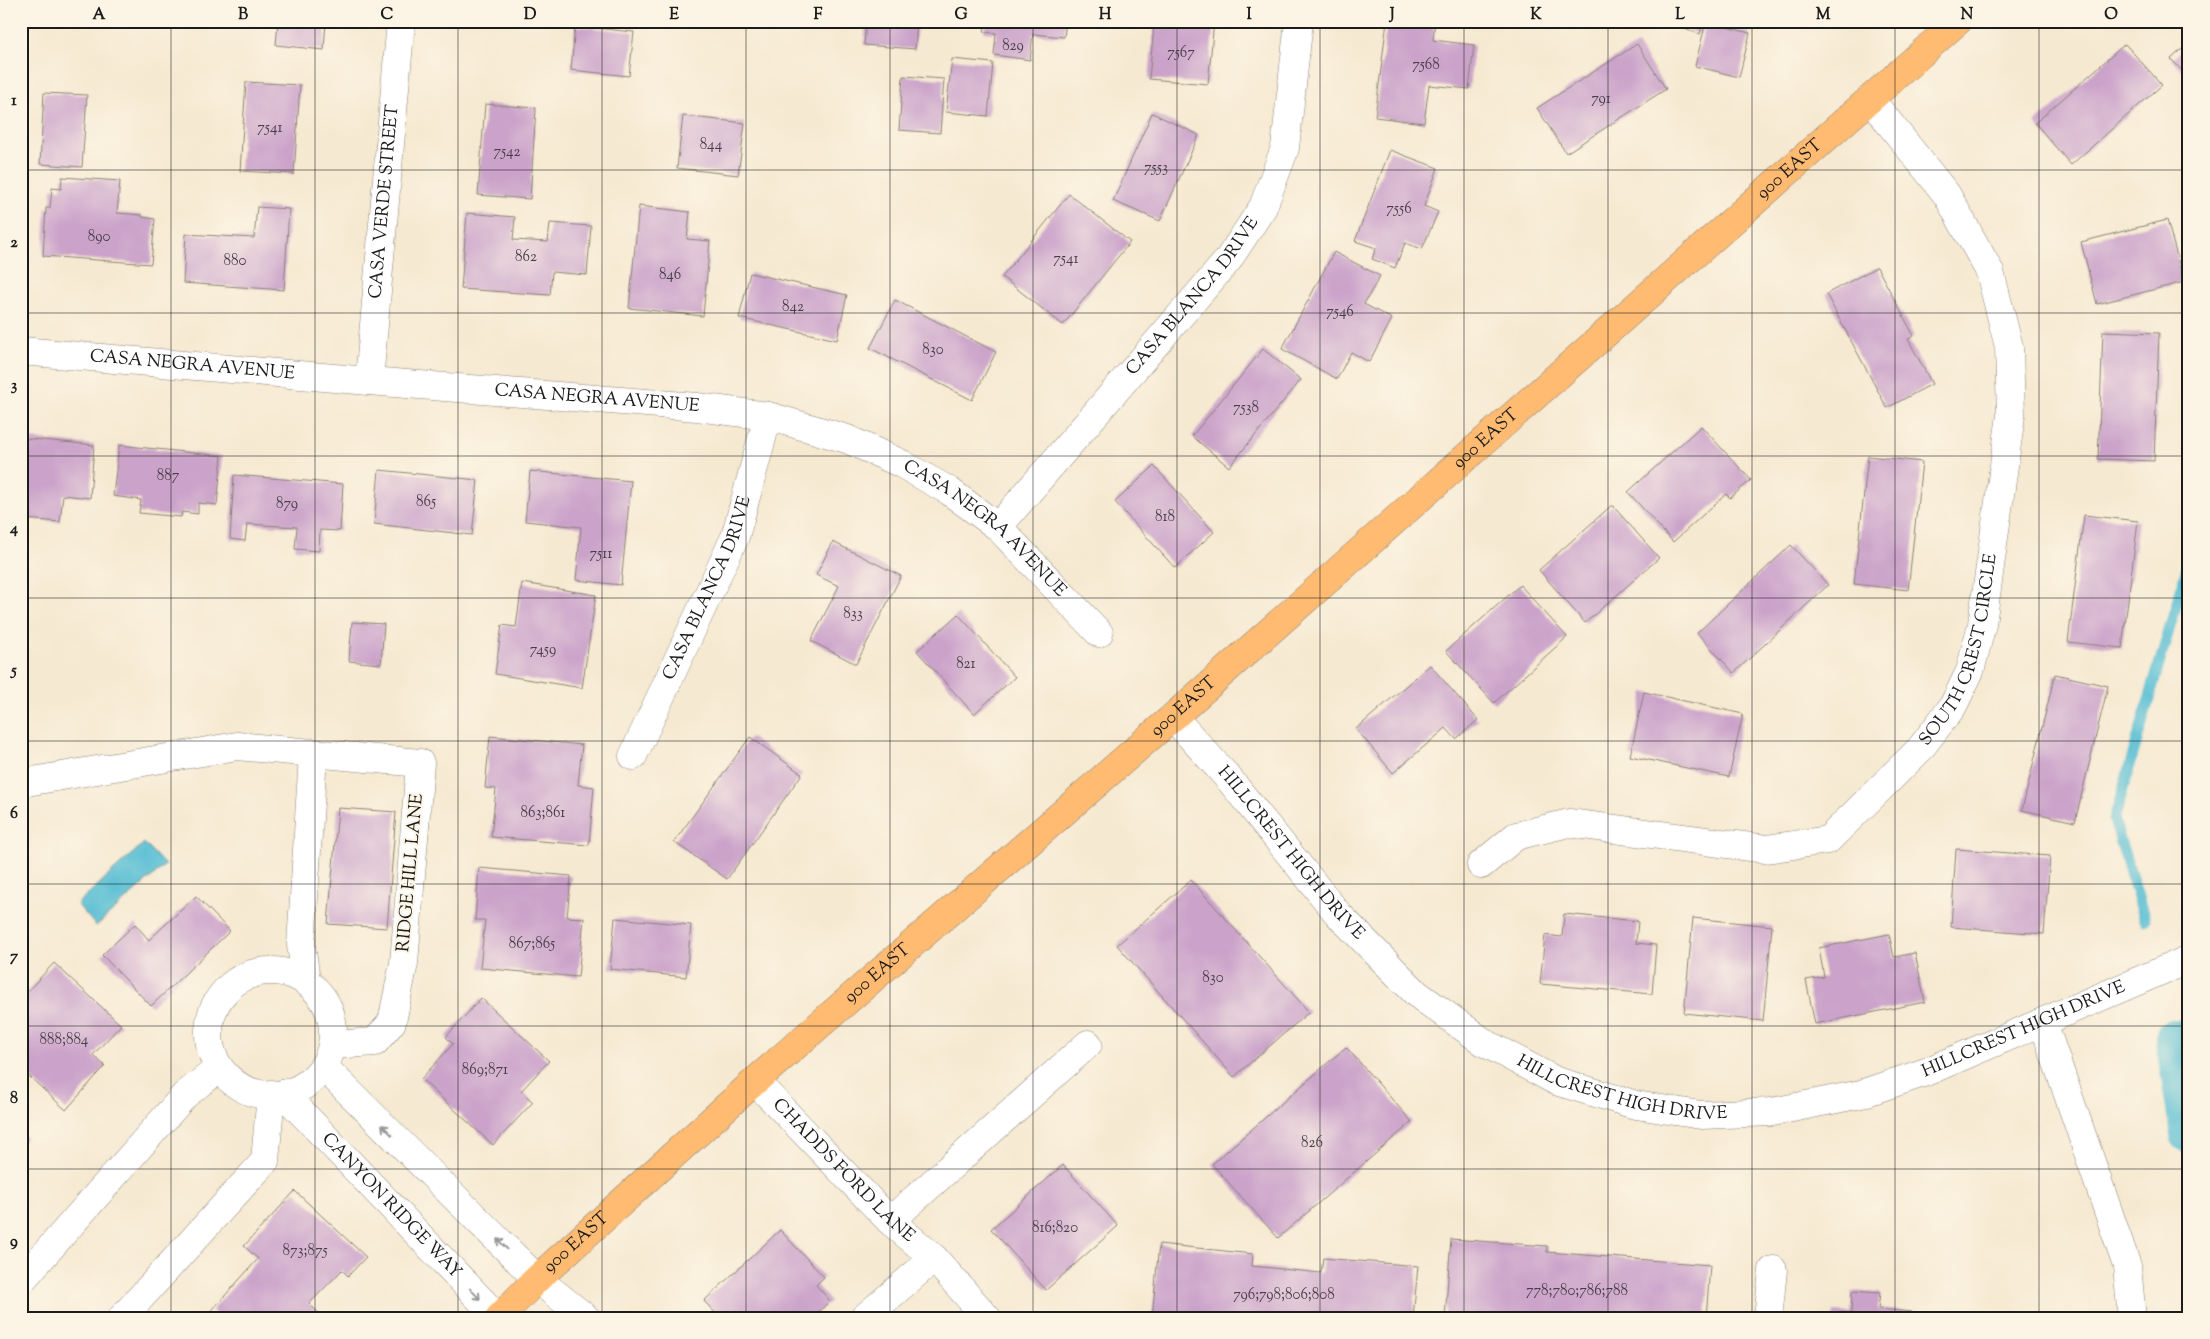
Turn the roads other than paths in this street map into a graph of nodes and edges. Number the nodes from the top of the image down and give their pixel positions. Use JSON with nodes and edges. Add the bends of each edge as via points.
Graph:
{"nodes":[{"id":1,"x":401,"y":21,"type":"edge"},
{"id":2,"x":1299,"y":21,"type":"edge"},
{"id":3,"x":1958,"y":21,"type":"edge"},
{"id":4,"x":1870,"y":99,"type":"junction"},
{"id":5,"x":21,"y":350,"type":"edge"},
{"id":6,"x":369,"y":381,"type":"junction"},
{"id":7,"x":768,"y":416,"type":"junction"},
{"id":8,"x":998,"y":527,"type":"junction"},
{"id":9,"x":1099,"y":633,"type":"dead end"},
{"id":10,"x":1173,"y":717,"type":"junction"},
{"id":11,"x":313,"y":755,"type":"junction"},
{"id":12,"x":633,"y":756,"type":"dead end"},
{"id":13,"x":21,"y":783,"type":"edge"},
{"id":14,"x":1481,"y":865,"type":"dead end"},
{"id":15,"x":2189,"y":959,"type":"edge"},
{"id":16,"x":306,"y":980,"type":"junction"},
{"id":17,"x":2043,"y":1022,"type":"junction"},
{"id":18,"x":1088,"y":1044,"type":"dead end"},
{"id":19,"x":329,"y":1056,"type":"junction"},
{"id":20,"x":219,"y":1068,"type":"junction"},
{"id":21,"x":755,"y":1081,"type":"junction"},
{"id":22,"x":278,"y":1094,"type":"junction"},
{"id":23,"x":890,"y":1222,"type":"junction"},
{"id":24,"x":934,"y":1258,"type":"junction"},
{"id":25,"x":1773,"y":1270,"type":"dead end"},
{"id":26,"x":537,"y":1279,"type":"junction"},
{"id":27,"x":21,"y":1281,"type":"edge"},
{"id":28,"x":122,"y":1318,"type":"edge"},
{"id":29,"x":499,"y":1318,"type":"edge"},
{"id":30,"x":586,"y":1318,"type":"edge"},
{"id":31,"x":864,"y":1318,"type":"edge"},
{"id":32,"x":987,"y":1318,"type":"edge"},
{"id":33,"x":1768,"y":1318,"type":"edge"},
{"id":34,"x":2132,"y":1318,"type":"edge"}],
"edges":[{"from":1,"to":6,"type":"street","name":"CASA VERDE STREET"},
{"from":2,"to":8,"type":"street","name":"CASA BLANCA DRIVE","via":[[1285,148],[1263,207],[1228,260]]},
{"from":3,"to":4,"type":"main road","name":"900 EAST"},
{"from":4,"to":10,"type":"main road","name":"900 EAST"},
{"from":4,"to":14,"type":"street","name":"SOUTH CREST CIRCLE","via":[[1947,195],[1990,272],[2010,346],[2011,415],[1982,624],[1970,671],[1953,706],[1920,749],[1828,840],[1766,849],[1569,823],[1516,836]]},
{"from":5,"to":6,"type":"street","name":"CASA NEGRA AVENUE"},
{"from":6,"to":7,"type":"street","name":"CASA NEGRA AVENUE","via":[[697,406]]},
{"from":7,"to":8,"type":"street","name":"CASA NEGRA AVENUE","via":[[847,439],[902,464],[949,491]]},
{"from":7,"to":12,"type":"street","name":"CASA BLANCA DRIVE","via":[[734,537]]},
{"from":8,"to":9,"type":"street","name":"CASA NEGRA AVENUE"},
{"from":10,"to":17,"type":"street","name":"HILLCREST HIGH DRIVE","via":[[1229,779],[1338,914],[1417,994],[1486,1043],[1556,1080],[1636,1105],[1702,1115],[1772,1112],[1861,1094],[1926,1072]]},
{"from":10,"to":21,"type":"main road","name":"900 EAST"},
{"from":11,"to":13,"type":"street","name":"RIDGE HILL LANE","via":[[237,746]]},
{"from":11,"to":16,"type":"street","via":[[301,945]]},
{"from":11,"to":19,"type":"street","name":"RIDGE HILL LANE","via":[[420,763],[404,963],[392,1022],[375,1042]]},
{"from":15,"to":17,"type":"street","name":"HILLCREST HIGH DRIVE"},
{"from":16,"to":19,"type":"street","via":[[323,998],[333,1020]]},
{"from":16,"to":20,"type":"street","via":[[283,971],[259,971],[236,980],[218,998],[209,1021],[209,1045]]},
{"from":17,"to":34,"type":"street","via":[[2127,1266]]},
{"from":18,"to":23,"type":"street"},
{"from":19,"to":22,"type":"street","via":[[307,1084]]},
{"from":26,"to":19,"type":"street","one_way":true},
{"from":20,"to":22,"type":"street","via":[[237,1086],[259,1094]]},
{"from":20,"to":27,"type":"street","via":[[185,1095]]},
{"from":21,"to":23,"type":"street","name":"CHADDS FORD LANE"},
{"from":21,"to":26,"type":"main road","name":"900 EAST"},
{"from":22,"to":28,"type":"street","via":[[265,1161]]},
{"from":22,"to":29,"type":"street","name":"CANYON RIDGE WAY","one_way":true},
{"from":23,"to":24,"type":"street","name":"CHADDS FORD LANE"},
{"from":24,"to":31,"type":"street"},
{"from":24,"to":32,"type":"street","name":"CHADDS FORD LANE"},
{"from":25,"to":33,"type":"street"},
{"from":26,"to":29,"type":"main road","name":"900 EAST"},
{"from":26,"to":30,"type":"street"}]}
